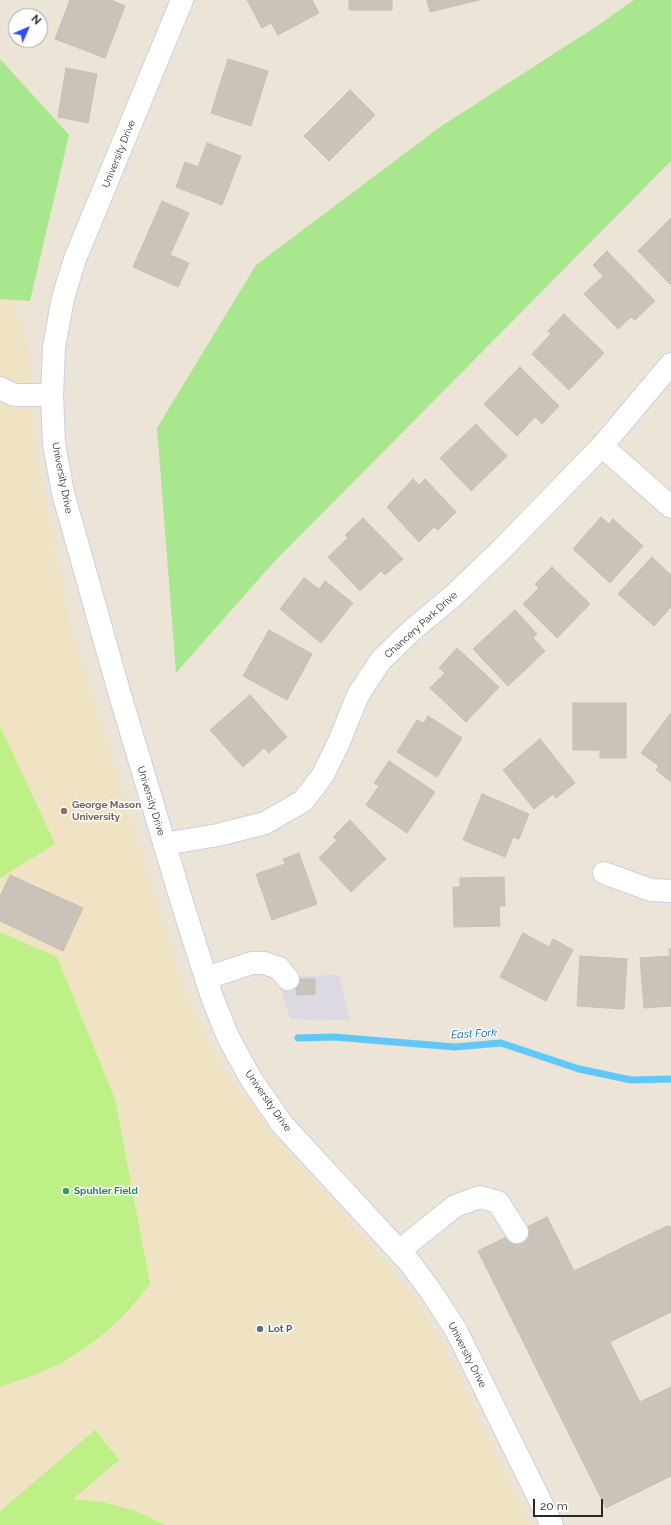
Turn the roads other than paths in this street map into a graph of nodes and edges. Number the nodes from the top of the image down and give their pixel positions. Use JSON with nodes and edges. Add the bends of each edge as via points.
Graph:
{"nodes":[{"id":1,"x":182,"y":0,"type":"edge"},
{"id":2,"x":671,"y":364,"type":"edge"},
{"id":3,"x":52,"y":395,"type":"junction"},
{"id":4,"x":5,"y":396,"type":"edge"},
{"id":5,"x":602,"y":446,"type":"junction"},
{"id":6,"x":671,"y":507,"type":"edge"},
{"id":7,"x":164,"y":844,"type":"junction"},
{"id":8,"x":604,"y":873,"type":"dead end"},
{"id":9,"x":671,"y":891,"type":"edge"},
{"id":10,"x":206,"y":978,"type":"junction"},
{"id":11,"x":288,"y":979,"type":"dead end"},
{"id":12,"x":517,"y":1232,"type":"dead end"},
{"id":13,"x":399,"y":1251,"type":"junction"},
{"id":14,"x":552,"y":1525,"type":"edge"}],
"edges":[{"from":1,"to":3,"type":"street","name":"University Drive","via":[[75,259],[63,298],[54,346]]},
{"from":2,"to":5,"type":"street","name":"Chancery Park Drive"},
{"from":3,"to":4,"type":"street"},
{"from":3,"to":7,"type":"street","name":"University Drive","via":[[54,444],[63,493]]},
{"from":5,"to":6,"type":"street"},
{"from":5,"to":7,"type":"street","name":"Chancery Park Drive","via":[[502,549],[381,660],[358,695],[323,774],[303,801],[265,823],[218,835]]},
{"from":7,"to":10,"type":"street","name":"University Drive"},
{"from":8,"to":9,"type":"street","via":[[652,890]]},
{"from":10,"to":11,"type":"street","via":[[252,963],[264,963],[279,968]]},
{"from":10,"to":13,"type":"street","name":"University Drive","via":[[228,1037],[251,1079],[282,1124]]},
{"from":12,"to":13,"type":"street","via":[[498,1202],[480,1197],[455,1206]]},
{"from":13,"to":14,"type":"street","name":"University Drive","via":[[430,1290],[456,1330]]}]}
